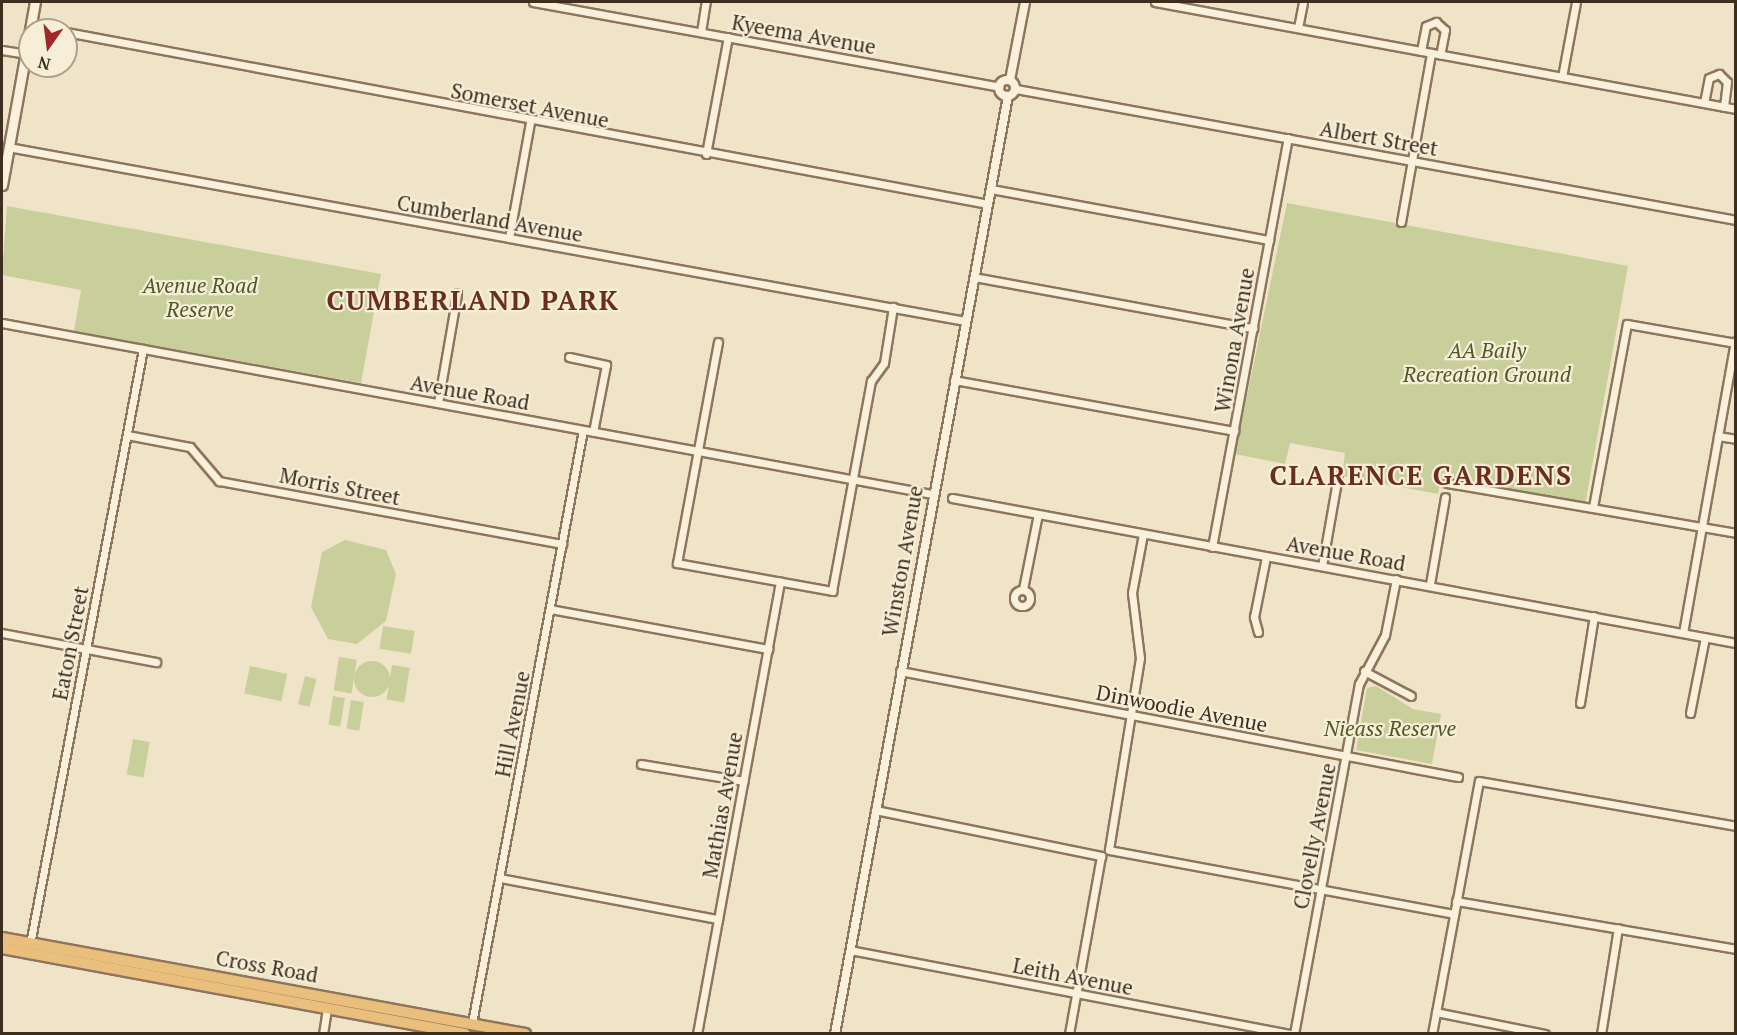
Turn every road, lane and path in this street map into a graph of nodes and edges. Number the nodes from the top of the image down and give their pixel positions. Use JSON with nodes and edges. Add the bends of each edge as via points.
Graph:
{"nodes":[{"id":1,"x":35,"y":2,"type":"edge"},
{"id":2,"x":533,"y":2,"type":"edge"},
{"id":3,"x":706,"y":2,"type":"edge"},
{"id":4,"x":1025,"y":2,"type":"edge"},
{"id":5,"x":1156,"y":2,"type":"edge"},
{"id":6,"x":1303,"y":2,"type":"edge"},
{"id":7,"x":1576,"y":2,"type":"edge"},
{"id":8,"x":1177,"y":3,"type":"edge"},
{"id":9,"x":32,"y":18,"type":"edge"},
{"id":10,"x":1298,"y":28,"type":"junction"},
{"id":11,"x":700,"y":32,"type":"junction"},
{"id":12,"x":78,"y":34,"type":"edge"},
{"id":13,"x":728,"y":37,"type":"junction"},
{"id":14,"x":2,"y":50,"type":"edge"},
{"id":15,"x":1421,"y":51,"type":"junction"},
{"id":16,"x":18,"y":53,"type":"edge"},
{"id":17,"x":1431,"y":53,"type":"junction"},
{"id":18,"x":1440,"y":54,"type":"junction"},
{"id":19,"x":1562,"y":77,"type":"junction"},
{"id":20,"x":21,"y":78,"type":"edge"},
{"id":21,"x":1010,"y":80,"type":"junction"},
{"id":22,"x":999,"y":87,"type":"junction"},
{"id":23,"x":1016,"y":89,"type":"junction"},
{"id":24,"x":1008,"y":96,"type":"junction"},
{"id":25,"x":1704,"y":103,"type":"junction"},
{"id":26,"x":1724,"y":107,"type":"junction"},
{"id":27,"x":1736,"y":109,"type":"edge"},
{"id":28,"x":530,"y":122,"type":"junction"},
{"id":29,"x":1288,"y":138,"type":"junction"},
{"id":30,"x":8,"y":147,"type":"junction"},
{"id":31,"x":706,"y":154,"type":"junction"},
{"id":32,"x":1411,"y":161,"type":"junction"},
{"id":33,"x":2,"y":181,"type":"edge"},
{"id":34,"x":991,"y":189,"type":"junction"},
{"id":35,"x":988,"y":204,"type":"junction"},
{"id":36,"x":1736,"y":220,"type":"edge"},
{"id":37,"x":1401,"y":222,"type":"dead end"},
{"id":38,"x":509,"y":238,"type":"junction"},
{"id":39,"x":1269,"y":240,"type":"junction"},
{"id":40,"x":974,"y":277,"type":"junction"},
{"id":41,"x":458,"y":294,"type":"dead end"},
{"id":42,"x":893,"y":308,"type":"junction"},
{"id":43,"x":965,"y":321,"type":"junction"},
{"id":44,"x":2,"y":323,"type":"edge"},
{"id":45,"x":1253,"y":328,"type":"junction"},
{"id":46,"x":718,"y":342,"type":"dead end"},
{"id":47,"x":1735,"y":343,"type":"edge"},
{"id":48,"x":143,"y":349,"type":"junction"},
{"id":49,"x":569,"y":357,"type":"dead end"},
{"id":50,"x":954,"y":380,"type":"junction"},
{"id":51,"x":438,"y":403,"type":"junction"},
{"id":52,"x":584,"y":430,"type":"junction"},
{"id":53,"x":1234,"y":431,"type":"junction"},
{"id":54,"x":593,"y":432,"type":"junction"},
{"id":55,"x":127,"y":435,"type":"junction"},
{"id":56,"x":1718,"y":436,"type":"junction"},
{"id":57,"x":1736,"y":439,"type":"edge"},
{"id":58,"x":698,"y":450,"type":"junction"},
{"id":59,"x":1338,"y":475,"type":"dead end"},
{"id":60,"x":853,"y":480,"type":"junction"},
{"id":61,"x":1447,"y":483,"type":"dead end"},
{"id":62,"x":932,"y":494,"type":"junction"},
{"id":63,"x":1445,"y":497,"type":"dead end"},
{"id":64,"x":952,"y":498,"type":"dead end"},
{"id":65,"x":1593,"y":507,"type":"junction"},
{"id":66,"x":1038,"y":514,"type":"junction"},
{"id":67,"x":1702,"y":527,"type":"junction"},
{"id":68,"x":1736,"y":533,"type":"edge"},
{"id":69,"x":1143,"y":534,"type":"junction"},
{"id":70,"x":562,"y":544,"type":"junction"},
{"id":71,"x":1212,"y":547,"type":"junction"},
{"id":72,"x":1266,"y":557,"type":"junction"},
{"id":73,"x":1322,"y":566,"type":"junction"},
{"id":74,"x":1396,"y":579,"type":"junction"},
{"id":75,"x":780,"y":582,"type":"junction"},
{"id":76,"x":1430,"y":584,"type":"junction"},
{"id":77,"x":1023,"y":589,"type":"dead end"},
{"id":78,"x":550,"y":609,"type":"junction"},
{"id":79,"x":1594,"y":616,"type":"junction"},
{"id":80,"x":1258,"y":632,"type":"dead end"},
{"id":81,"x":2,"y":633,"type":"edge"},
{"id":82,"x":1683,"y":633,"type":"junction"},
{"id":83,"x":1704,"y":637,"type":"junction"},
{"id":84,"x":1736,"y":643,"type":"edge"},
{"id":85,"x":85,"y":649,"type":"junction"},
{"id":86,"x":768,"y":649,"type":"junction"},
{"id":87,"x":156,"y":662,"type":"dead end"},
{"id":88,"x":900,"y":671,"type":"junction"},
{"id":89,"x":1364,"y":671,"type":"junction"},
{"id":90,"x":1411,"y":696,"type":"dead end"},
{"id":91,"x":1580,"y":703,"type":"dead end"},
{"id":92,"x":1690,"y":713,"type":"dead end"},
{"id":93,"x":1130,"y":714,"type":"junction"},
{"id":94,"x":1346,"y":756,"type":"junction"},
{"id":95,"x":641,"y":764,"type":"dead end"},
{"id":96,"x":1458,"y":777,"type":"dead end"},
{"id":97,"x":744,"y":782,"type":"junction"},
{"id":98,"x":875,"y":810,"type":"junction"},
{"id":99,"x":1736,"y":826,"type":"edge"},
{"id":100,"x":500,"y":878,"type":"junction"},
{"id":101,"x":1321,"y":891,"type":"junction"},
{"id":102,"x":1456,"y":901,"type":"junction"},
{"id":103,"x":1454,"y":914,"type":"junction"},
{"id":104,"x":718,"y":919,"type":"junction"},
{"id":105,"x":1618,"y":928,"type":"junction"},
{"id":106,"x":2,"y":938,"type":"edge"},
{"id":107,"x":2,"y":948,"type":"edge"},
{"id":108,"x":29,"y":948,"type":"junction"},
{"id":109,"x":1736,"y":949,"type":"edge"},
{"id":110,"x":850,"y":950,"type":"junction"},
{"id":111,"x":1077,"y":993,"type":"junction"},
{"id":112,"x":328,"y":1003,"type":"junction"},
{"id":113,"x":1436,"y":1012,"type":"junction"},
{"id":114,"x":471,"y":1028,"type":"edge"},
{"id":115,"x":322,"y":1034,"type":"edge"},
{"id":116,"x":465,"y":1034,"type":"edge"},
{"id":117,"x":525,"y":1034,"type":"edge"},
{"id":118,"x":697,"y":1034,"type":"edge"},
{"id":119,"x":835,"y":1034,"type":"edge"},
{"id":120,"x":1070,"y":1034,"type":"edge"},
{"id":121,"x":1292,"y":1034,"type":"edge"},
{"id":122,"x":1432,"y":1034,"type":"edge"},
{"id":123,"x":1545,"y":1034,"type":"edge"},
{"id":124,"x":1602,"y":1034,"type":"edge"}],
"edges":[{"from":1,"to":9,"type":"main road"},
{"from":2,"to":11,"type":"street","name":"Kyeema Avenue"},
{"from":3,"to":11,"type":"street"},
{"from":4,"to":21,"type":"street"},
{"from":5,"to":8,"type":"street"},
{"from":6,"to":10,"type":"street"},
{"from":7,"to":19,"type":"street"},
{"from":8,"to":10,"type":"street"},
{"from":10,"to":15,"type":"street"},
{"from":11,"to":13,"type":"street","name":"Kyeema Avenue"},
{"from":12,"to":28,"type":"street","name":"Somerset Avenue"},
{"from":13,"to":22,"type":"street","name":"Kyeema Avenue"},
{"from":13,"to":31,"type":"street"},
{"from":14,"to":16,"type":"street"},
{"from":15,"to":17,"type":"street"},
{"from":15,"to":18,"type":"street","via":[[1426,26],[1436,22],[1444,30]]},
{"from":17,"to":18,"type":"street"},
{"from":17,"to":32,"type":"street"},
{"from":18,"to":19,"type":"street"},
{"from":19,"to":25,"type":"street"},
{"from":20,"to":30,"type":"main road"},
{"from":21,"to":22,"type":"street"},
{"from":21,"to":23,"type":"street"},
{"from":22,"to":24,"type":"street"},
{"from":23,"to":24,"type":"street"},
{"from":23,"to":29,"type":"street","name":"Albert Street"},
{"from":24,"to":34,"type":"street","name":"Winston Avenue"},
{"from":25,"to":26,"type":"street"},
{"from":25,"to":26,"type":"street","via":[[1709,78],[1719,74],[1727,82]]},
{"from":26,"to":27,"type":"street"},
{"from":28,"to":31,"type":"street","name":"Somerset Avenue"},
{"from":28,"to":38,"type":"street"},
{"from":29,"to":32,"type":"street","name":"Albert Street"},
{"from":29,"to":39,"type":"street","name":"Winona Avenue"},
{"from":30,"to":33,"type":"main road"},
{"from":30,"to":38,"type":"street","name":"Cumberland Avenue"},
{"from":31,"to":35,"type":"street","name":"Somerset Avenue"},
{"from":32,"to":36,"type":"street","name":"Albert Street"},
{"from":32,"to":37,"type":"street"},
{"from":34,"to":35,"type":"street","name":"Winston Avenue"},
{"from":34,"to":39,"type":"street"},
{"from":35,"to":40,"type":"street","name":"Winston Avenue"},
{"from":38,"to":42,"type":"street","name":"Cumberland Avenue"},
{"from":39,"to":45,"type":"street","name":"Winona Avenue"},
{"from":40,"to":43,"type":"street","name":"Winston Avenue"},
{"from":40,"to":45,"type":"street"},
{"from":41,"to":51,"type":"street"},
{"from":42,"to":43,"type":"street","name":"Cumberland Avenue"},
{"from":42,"to":60,"type":"street","via":[[884,363],[872,381]]},
{"from":43,"to":50,"type":"street","name":"Winston Avenue"},
{"from":44,"to":48,"type":"street","name":"Avenue Road"},
{"from":45,"to":53,"type":"street","name":"Winona Avenue"},
{"from":46,"to":58,"type":"street"},
{"from":47,"to":56,"type":"street"},
{"from":47,"to":65,"type":"street","via":[[1627,324]]},
{"from":48,"to":51,"type":"street","name":"Avenue Road"},
{"from":48,"to":55,"type":"street","name":"Eaton Street"},
{"from":49,"to":54,"type":"street","via":[[606,365]]},
{"from":50,"to":53,"type":"street"},
{"from":50,"to":62,"type":"street","name":"Winston Avenue"},
{"from":51,"to":52,"type":"street","name":"Avenue Road"},
{"from":52,"to":54,"type":"street","name":"Avenue Road"},
{"from":52,"to":70,"type":"street","name":"Hill Avenue"},
{"from":53,"to":71,"type":"street","name":"Winona Avenue"},
{"from":54,"to":58,"type":"street","name":"Avenue Road"},
{"from":55,"to":70,"type":"street","name":"Morris Street","via":[[195,449],[219,481]]},
{"from":55,"to":85,"type":"street","name":"Eaton Street"},
{"from":56,"to":57,"type":"street"},
{"from":56,"to":67,"type":"street"},
{"from":58,"to":60,"type":"street","name":"Avenue Road"},
{"from":58,"to":75,"type":"street","via":[[677,563]]},
{"from":59,"to":73,"type":"street"},
{"from":60,"to":62,"type":"street","name":"Avenue Road"},
{"from":60,"to":75,"type":"street","via":[[832,591]]},
{"from":61,"to":65,"type":"street"},
{"from":62,"to":88,"type":"street","name":"Winston Avenue"},
{"from":63,"to":76,"type":"street"},
{"from":64,"to":66,"type":"street","name":"Avenue Road"},
{"from":65,"to":67,"type":"street"},
{"from":66,"to":69,"type":"street","name":"Avenue Road"},
{"from":66,"to":77,"type":"street"},
{"from":67,"to":68,"type":"street"},
{"from":67,"to":82,"type":"street"},
{"from":69,"to":71,"type":"street","name":"Avenue Road"},
{"from":69,"to":93,"type":"street","via":[[1132,593],[1140,658]]},
{"from":70,"to":78,"type":"street","name":"Hill Avenue"},
{"from":71,"to":72,"type":"street","name":"Avenue Road"},
{"from":72,"to":73,"type":"street","name":"Avenue Road"},
{"from":72,"to":80,"type":"street","via":[[1254,617]]},
{"from":73,"to":74,"type":"street","name":"Avenue Road"},
{"from":74,"to":76,"type":"street","name":"Avenue Road"},
{"from":74,"to":89,"type":"street","name":"Clovelly Avenue","via":[[1385,635]]},
{"from":75,"to":86,"type":"street","name":"Mathias Avenue"},
{"from":76,"to":79,"type":"street","name":"Avenue Road"},
{"from":78,"to":86,"type":"street"},
{"from":78,"to":100,"type":"street","name":"Hill Avenue"},
{"from":79,"to":82,"type":"street","name":"Avenue Road"},
{"from":79,"to":91,"type":"street"},
{"from":81,"to":85,"type":"street"},
{"from":82,"to":83,"type":"street","name":"Avenue Road"},
{"from":83,"to":84,"type":"street","name":"Avenue Road"},
{"from":83,"to":92,"type":"street"},
{"from":85,"to":87,"type":"street"},
{"from":85,"to":108,"type":"street","name":"Eaton Street"},
{"from":86,"to":97,"type":"street","name":"Mathias Avenue"},
{"from":88,"to":93,"type":"street","name":"Dinwoodie Avenue"},
{"from":88,"to":98,"type":"street","name":"Winston Avenue"},
{"from":89,"to":90,"type":"street"},
{"from":89,"to":94,"type":"street","name":"Clovelly Avenue"},
{"from":93,"to":94,"type":"street","name":"Dinwoodie Avenue"},
{"from":93,"to":101,"type":"street","via":[[1109,850]]},
{"from":94,"to":96,"type":"street","name":"Dinwoodie Avenue"},
{"from":94,"to":101,"type":"street","name":"Clovelly Avenue"},
{"from":95,"to":97,"type":"street"},
{"from":97,"to":104,"type":"street","name":"Mathias Avenue"},
{"from":98,"to":110,"type":"street","name":"Winston Avenue"},
{"from":98,"to":111,"type":"street","via":[[1101,856]]},
{"from":99,"to":102,"type":"street","via":[[1479,781]]},
{"from":100,"to":104,"type":"street"},
{"from":100,"to":114,"type":"street","name":"Hill Avenue"},
{"from":101,"to":103,"type":"street"},
{"from":101,"to":121,"type":"street","name":"Clovelly Avenue"},
{"from":102,"to":103,"type":"street"},
{"from":102,"to":105,"type":"street"},
{"from":103,"to":113,"type":"street"},
{"from":104,"to":118,"type":"street","name":"Mathias Avenue"},
{"from":105,"to":109,"type":"street"},
{"from":105,"to":124,"type":"street"},
{"from":106,"to":108,"type":"highway","name":"Cross Road"},
{"from":107,"to":108,"type":"highway","name":"Cross Road"},
{"from":108,"to":112,"type":"highway","name":"Cross Road"},
{"from":110,"to":111,"type":"street","name":"Leith Avenue"},
{"from":110,"to":119,"type":"street","name":"Winston Avenue"},
{"from":111,"to":120,"type":"street"},
{"from":111,"to":121,"type":"street","name":"Leith Avenue"},
{"from":112,"to":114,"type":"highway","name":"Cross Road"},
{"from":112,"to":115,"type":"street"},
{"from":112,"to":116,"type":"highway","name":"Cross Road"},
{"from":113,"to":122,"type":"street"},
{"from":113,"to":123,"type":"street"},
{"from":114,"to":117,"type":"highway","name":"Cross Road"}]}
